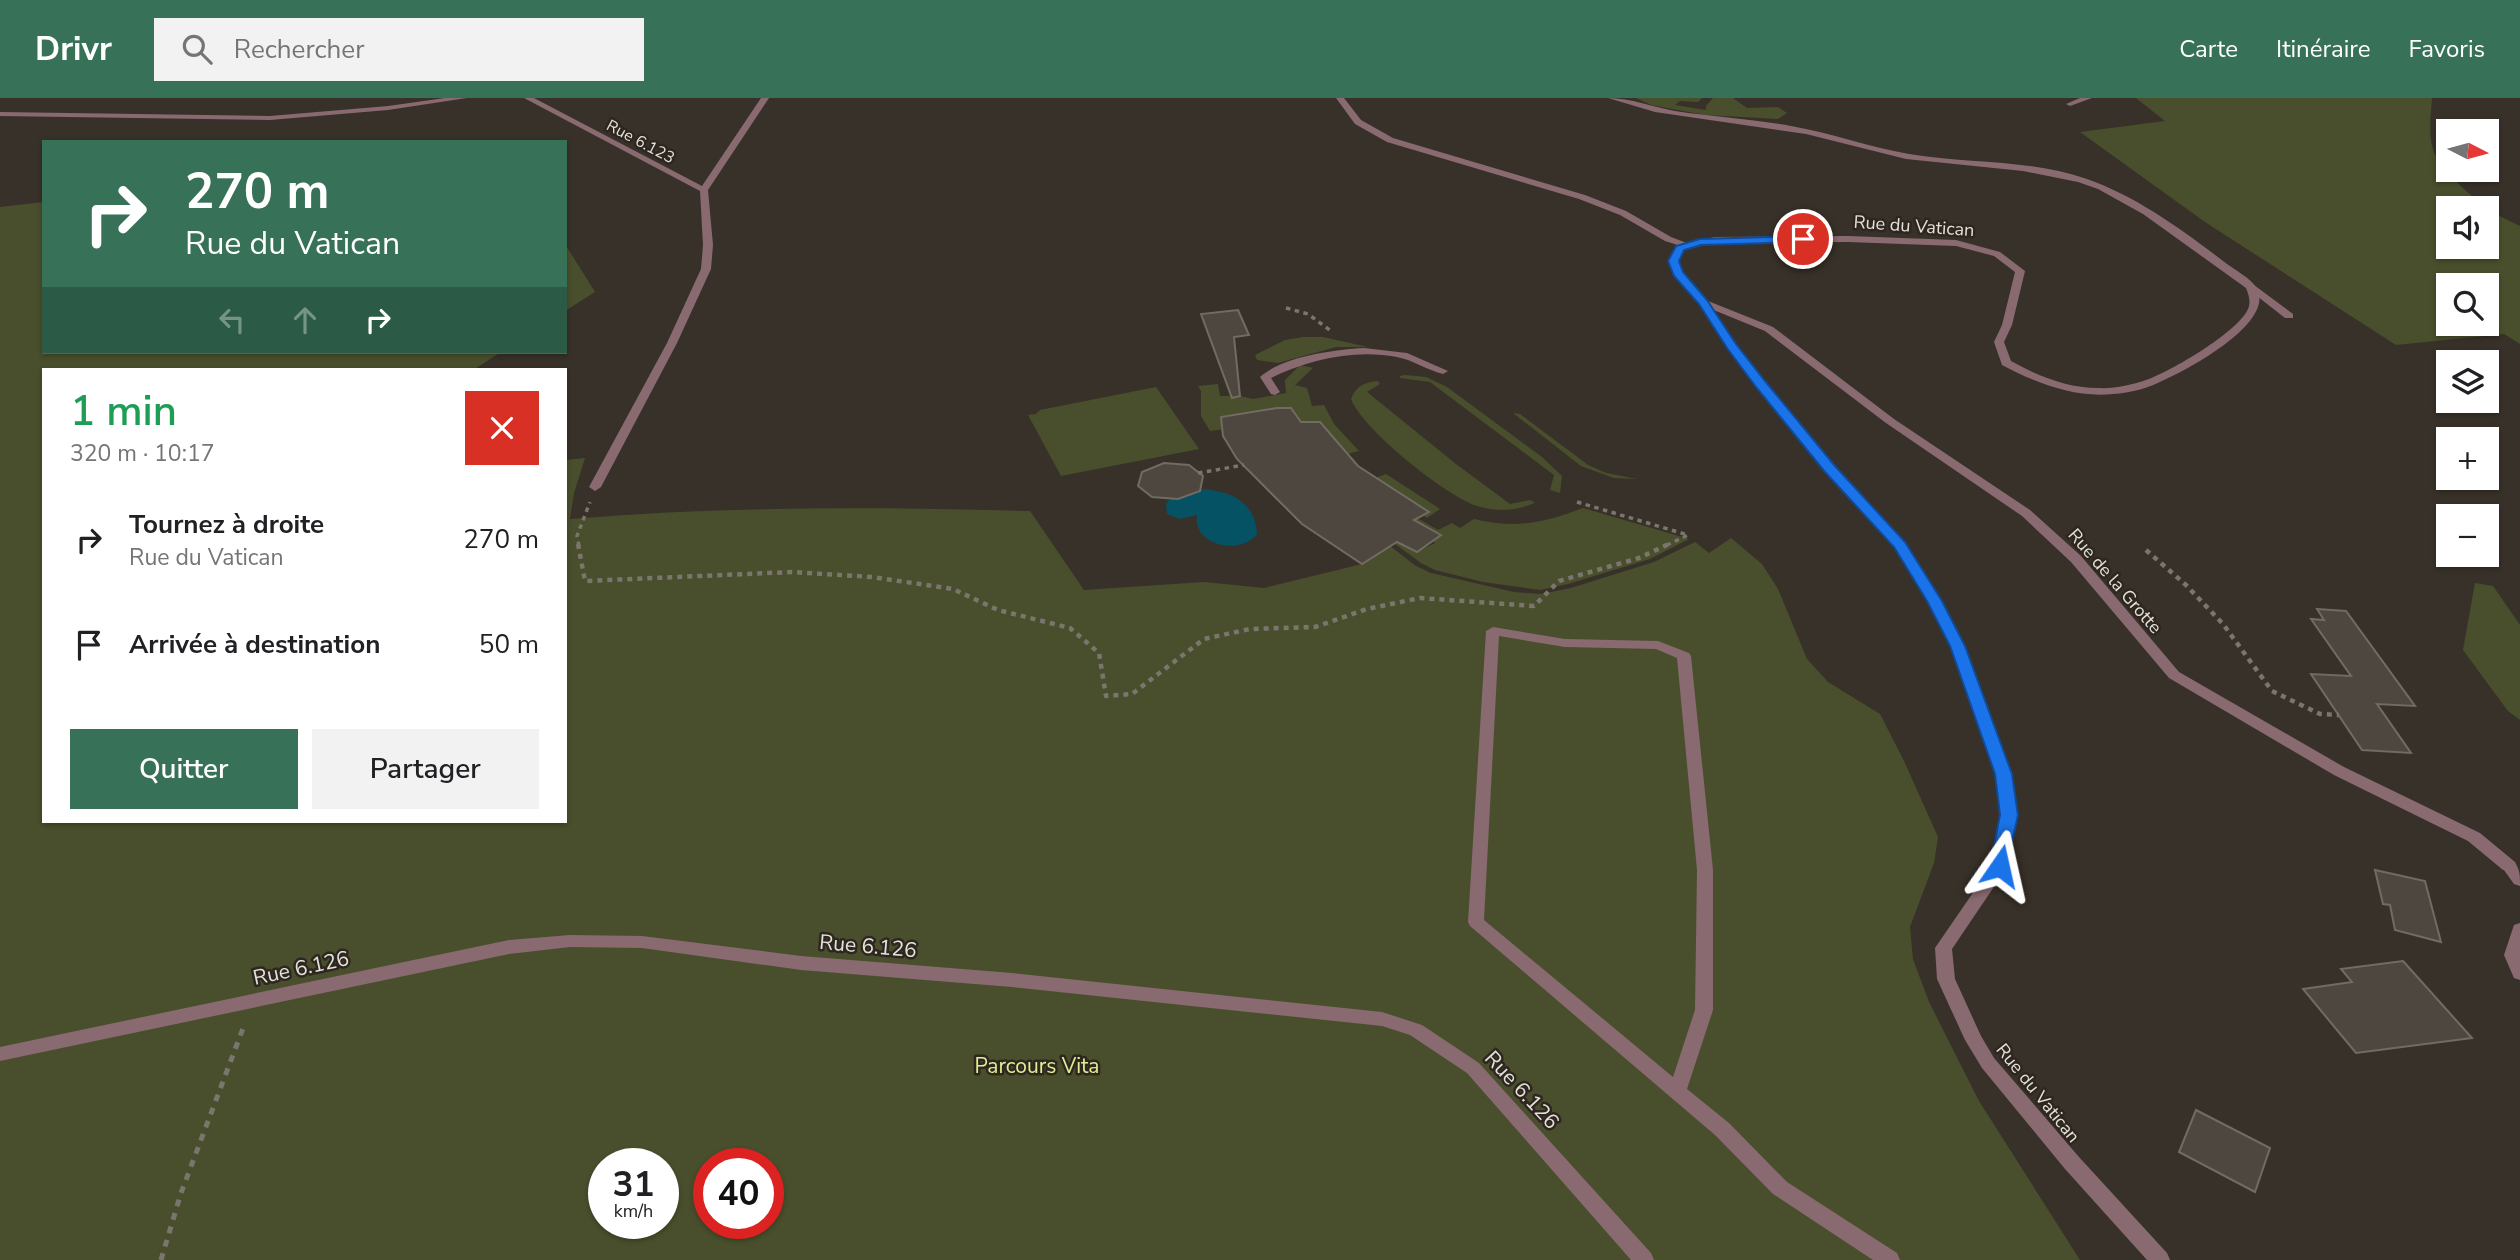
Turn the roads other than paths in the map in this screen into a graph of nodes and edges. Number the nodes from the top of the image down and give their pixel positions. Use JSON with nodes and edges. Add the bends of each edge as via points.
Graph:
{"nodes":[{"id":1,"x":463,"y":98,"type":"edge"},
{"id":2,"x":528,"y":98,"type":"edge"},
{"id":3,"x":765,"y":98,"type":"edge"},
{"id":4,"x":1340,"y":98,"type":"edge"},
{"id":5,"x":1612,"y":98,"type":"edge"},
{"id":6,"x":2088,"y":98,"type":"edge"},
{"id":7,"x":2070,"y":104,"type":"dead end"},
{"id":8,"x":0,"y":114,"type":"edge"},
{"id":9,"x":704,"y":190,"type":"junction"},
{"id":10,"x":1687,"y":244,"type":"junction"},
{"id":11,"x":2251,"y":287,"type":"junction"},
{"id":12,"x":1703,"y":302,"type":"junction"},
{"id":13,"x":2289,"y":316,"type":"dead end"},
{"id":14,"x":1443,"y":371,"type":"dead end"},
{"id":15,"x":1275,"y":392,"type":"dead end"},
{"id":16,"x":595,"y":487,"type":"road end"},
{"id":17,"x":2515,"y":873,"type":"edge"},
{"id":18,"x":2520,"y":929,"type":"edge"},
{"id":19,"x":2520,"y":973,"type":"edge"},
{"id":20,"x":0,"y":1054,"type":"edge"},
{"id":21,"x":1677,"y":1092,"type":"junction"},
{"id":22,"x":1644,"y":1260,"type":"edge"},
{"id":23,"x":1889,"y":1260,"type":"edge"},
{"id":24,"x":2160,"y":1260,"type":"edge"}],
"edges":[{"from":1,"to":8,"type":"street","via":[[270,118]]},
{"from":2,"to":9,"type":"street","name":"Rue 6.123"},
{"from":3,"to":9,"type":"street"},
{"from":4,"to":10,"type":"street","via":[[1358,122],[1391,139],[1604,204],[1668,239]]},
{"from":5,"to":11,"type":"street","via":[[1668,112],[1790,128],[1888,154],[2082,180],[2148,215]]},
{"from":6,"to":7,"type":"street"},
{"from":9,"to":16,"type":"street","via":[[706,268],[672,343]]},
{"from":10,"to":11,"type":"street","name":"Rue du Vatican","via":[[1848,239],[1938,242],[1985,249],[2020,271],[1999,342],[2006,363],[2042,381],[2081,390],[2114,391],[2152,382],[2184,365],[2226,338],[2252,313],[2256,301]]},
{"from":10,"to":12,"type":"street","name":"Rue du Vatican","via":[[1675,253],[1673,261]]},
{"from":11,"to":13,"type":"street"},
{"from":12,"to":17,"type":"street","name":"Rue de la Grotte","via":[[1769,329],[1890,421],[2026,513],[2076,559],[2174,675],[2339,771],[2474,837]]},
{"from":12,"to":24,"type":"street","name":"Rue du Vatican","via":[[1761,384],[1900,545],[1958,646],[2003,774],[2009,815],[2000,866],[1943,948],[1946,979],[1988,1063]]},
{"from":14,"to":15,"type":"street","via":[[1400,354],[1370,351],[1286,365],[1265,377]]},
{"from":18,"to":19,"type":"street","via":[[2512,955]]},
{"from":20,"to":22,"type":"street","name":"Rue 6.126","via":[[509,947],[570,941],[708,948],[801,963],[1382,1019],[1416,1030],[1473,1068]]},
{"from":21,"to":21,"type":"street","via":[[1475,922],[1493,631],[1565,643],[1658,645],[1684,656],[1705,870],[1704,1010]]},
{"from":21,"to":23,"type":"street","via":[[1722,1129],[1780,1188]]}]}
